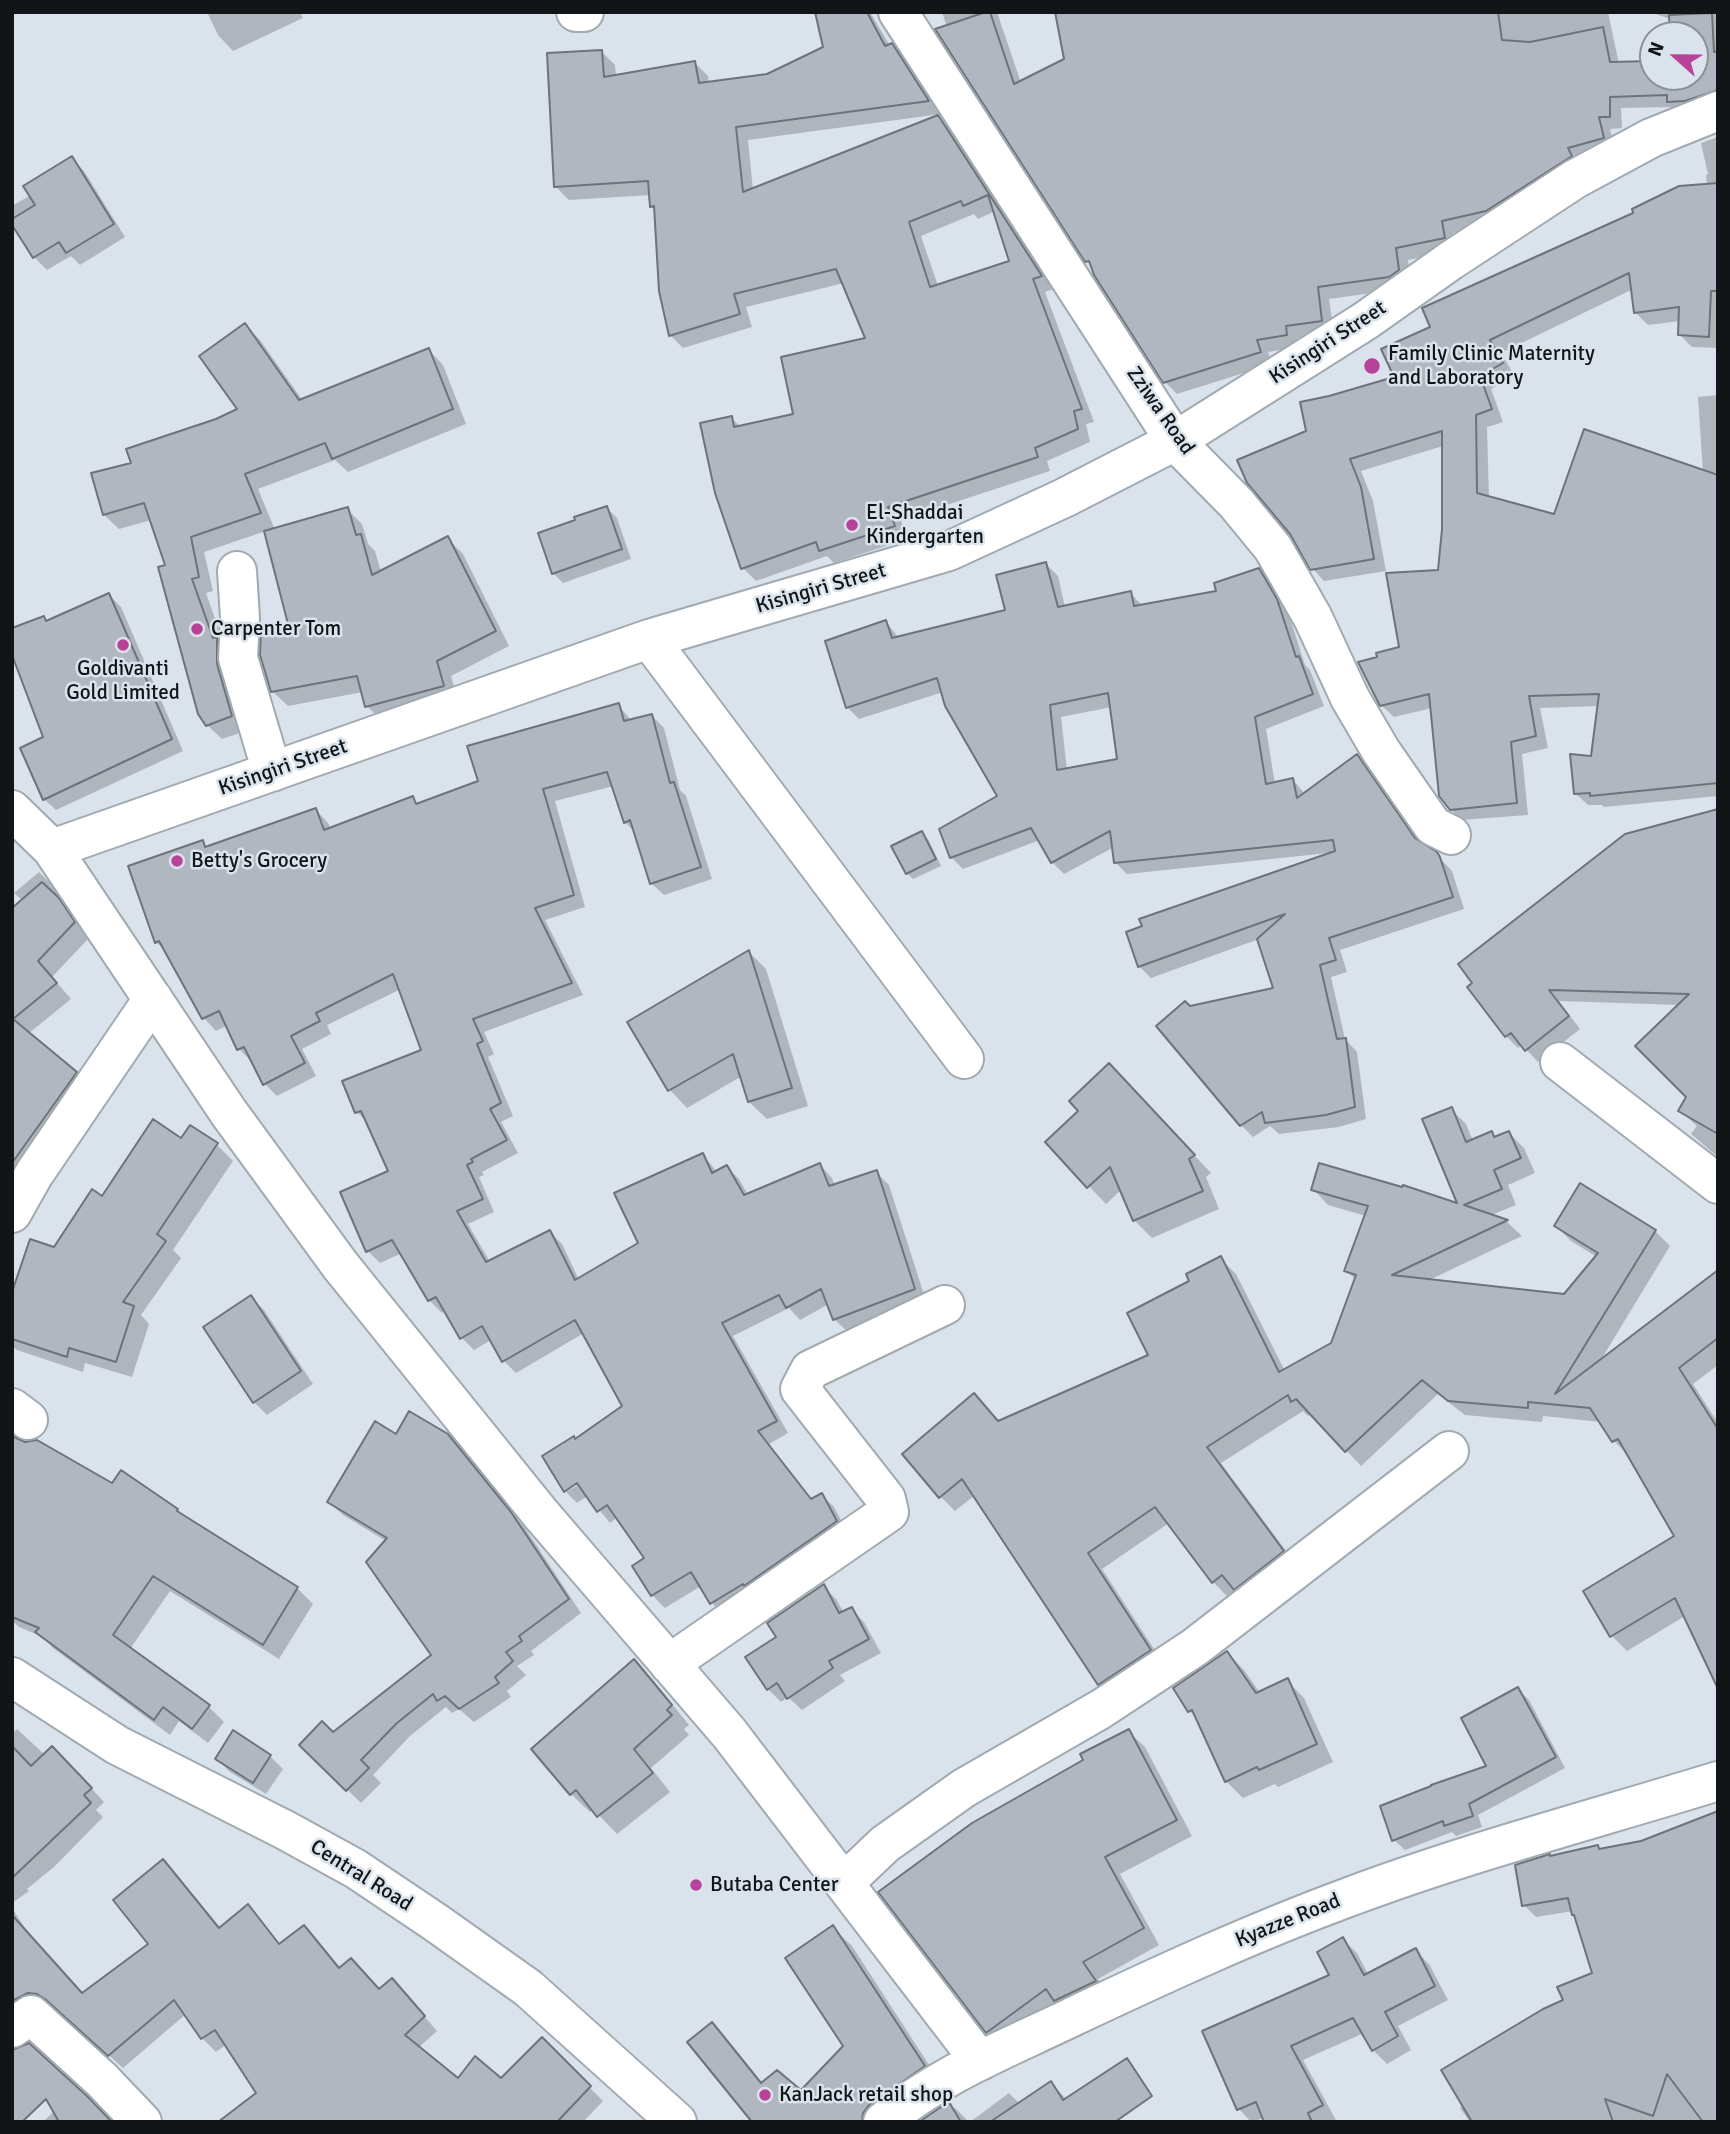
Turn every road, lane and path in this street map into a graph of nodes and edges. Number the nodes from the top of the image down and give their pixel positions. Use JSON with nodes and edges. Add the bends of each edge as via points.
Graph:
{"nodes":[{"id":1,"x":576,"y":12,"type":"edge"},
{"id":2,"x":584,"y":12,"type":"edge"},
{"id":3,"x":898,"y":12,"type":"edge"},
{"id":4,"x":1718,"y":111,"type":"edge"},
{"id":5,"x":1175,"y":441,"type":"junction"},
{"id":6,"x":237,"y":570,"type":"dead end"},
{"id":7,"x":649,"y":639,"type":"junction"},
{"id":8,"x":272,"y":772,"type":"junction"},
{"id":9,"x":12,"y":810,"type":"edge"},
{"id":10,"x":1451,"y":835,"type":"dead end"},
{"id":11,"x":52,"y":849,"type":"junction"},
{"id":12,"x":153,"y":999,"type":"junction"},
{"id":13,"x":964,"y":1059,"type":"dead end"},
{"id":14,"x":1560,"y":1062,"type":"dead end"},
{"id":15,"x":1718,"y":1184,"type":"edge"},
{"id":16,"x":12,"y":1213,"type":"edge"},
{"id":17,"x":945,"y":1306,"type":"dead end"},
{"id":18,"x":1449,"y":1451,"type":"dead end"},
{"id":19,"x":669,"y":1664,"type":"junction"},
{"id":20,"x":12,"y":1677,"type":"edge"},
{"id":21,"x":1718,"y":1782,"type":"edge"},
{"id":22,"x":844,"y":1883,"type":"junction"},
{"id":23,"x":12,"y":2028,"type":"edge"},
{"id":24,"x":980,"y":2061,"type":"junction"},
{"id":25,"x":142,"y":2122,"type":"edge"},
{"id":26,"x":677,"y":2122,"type":"edge"},
{"id":27,"x":883,"y":2122,"type":"edge"}],
"edges":[{"from":1,"to":2,"type":"street"},
{"from":3,"to":5,"type":"street","name":"Zziwa Road"},
{"from":4,"to":5,"type":"street","name":"Kisingiri Street","via":[[1651,138],[1575,179],[1365,321]]},
{"from":5,"to":7,"type":"street","name":"Kisingiri Street","via":[[949,551]]},
{"from":5,"to":10,"type":"street","name":"Zziwa Road","via":[[1273,548],[1381,751],[1433,827]]},
{"from":6,"to":8,"type":"street","via":[[238,658]]},
{"from":7,"to":8,"type":"street","name":"Kisingiri Street"},
{"from":7,"to":13,"type":"street"},
{"from":8,"to":11,"type":"street","name":"Kisingiri Street"},
{"from":9,"to":11,"type":"street"},
{"from":11,"to":12,"type":"street"},
{"from":12,"to":16,"type":"street"},
{"from":12,"to":19,"type":"street","via":[[229,1114],[340,1265],[516,1484]]},
{"from":14,"to":15,"type":"street"},
{"from":17,"to":19,"type":"street","via":[[810,1370],[800,1389],[886,1499],[889,1512]]},
{"from":18,"to":22,"type":"street","via":[[1195,1647],[1090,1716],[964,1788],[885,1844]]},
{"from":19,"to":22,"type":"street","via":[[729,1733]]},
{"from":20,"to":26,"type":"street","name":"Central Road","via":[[117,1745],[356,1869],[528,1988]]},
{"from":21,"to":24,"type":"street","name":"Kyazze Road","via":[[1352,1896],[1193,1959]]},
{"from":22,"to":24,"type":"street"},
{"from":23,"to":25,"type":"street","via":[[31,2015]]},
{"from":24,"to":27,"type":"street","name":"Kyazze Road","via":[[922,2093]]}]}
